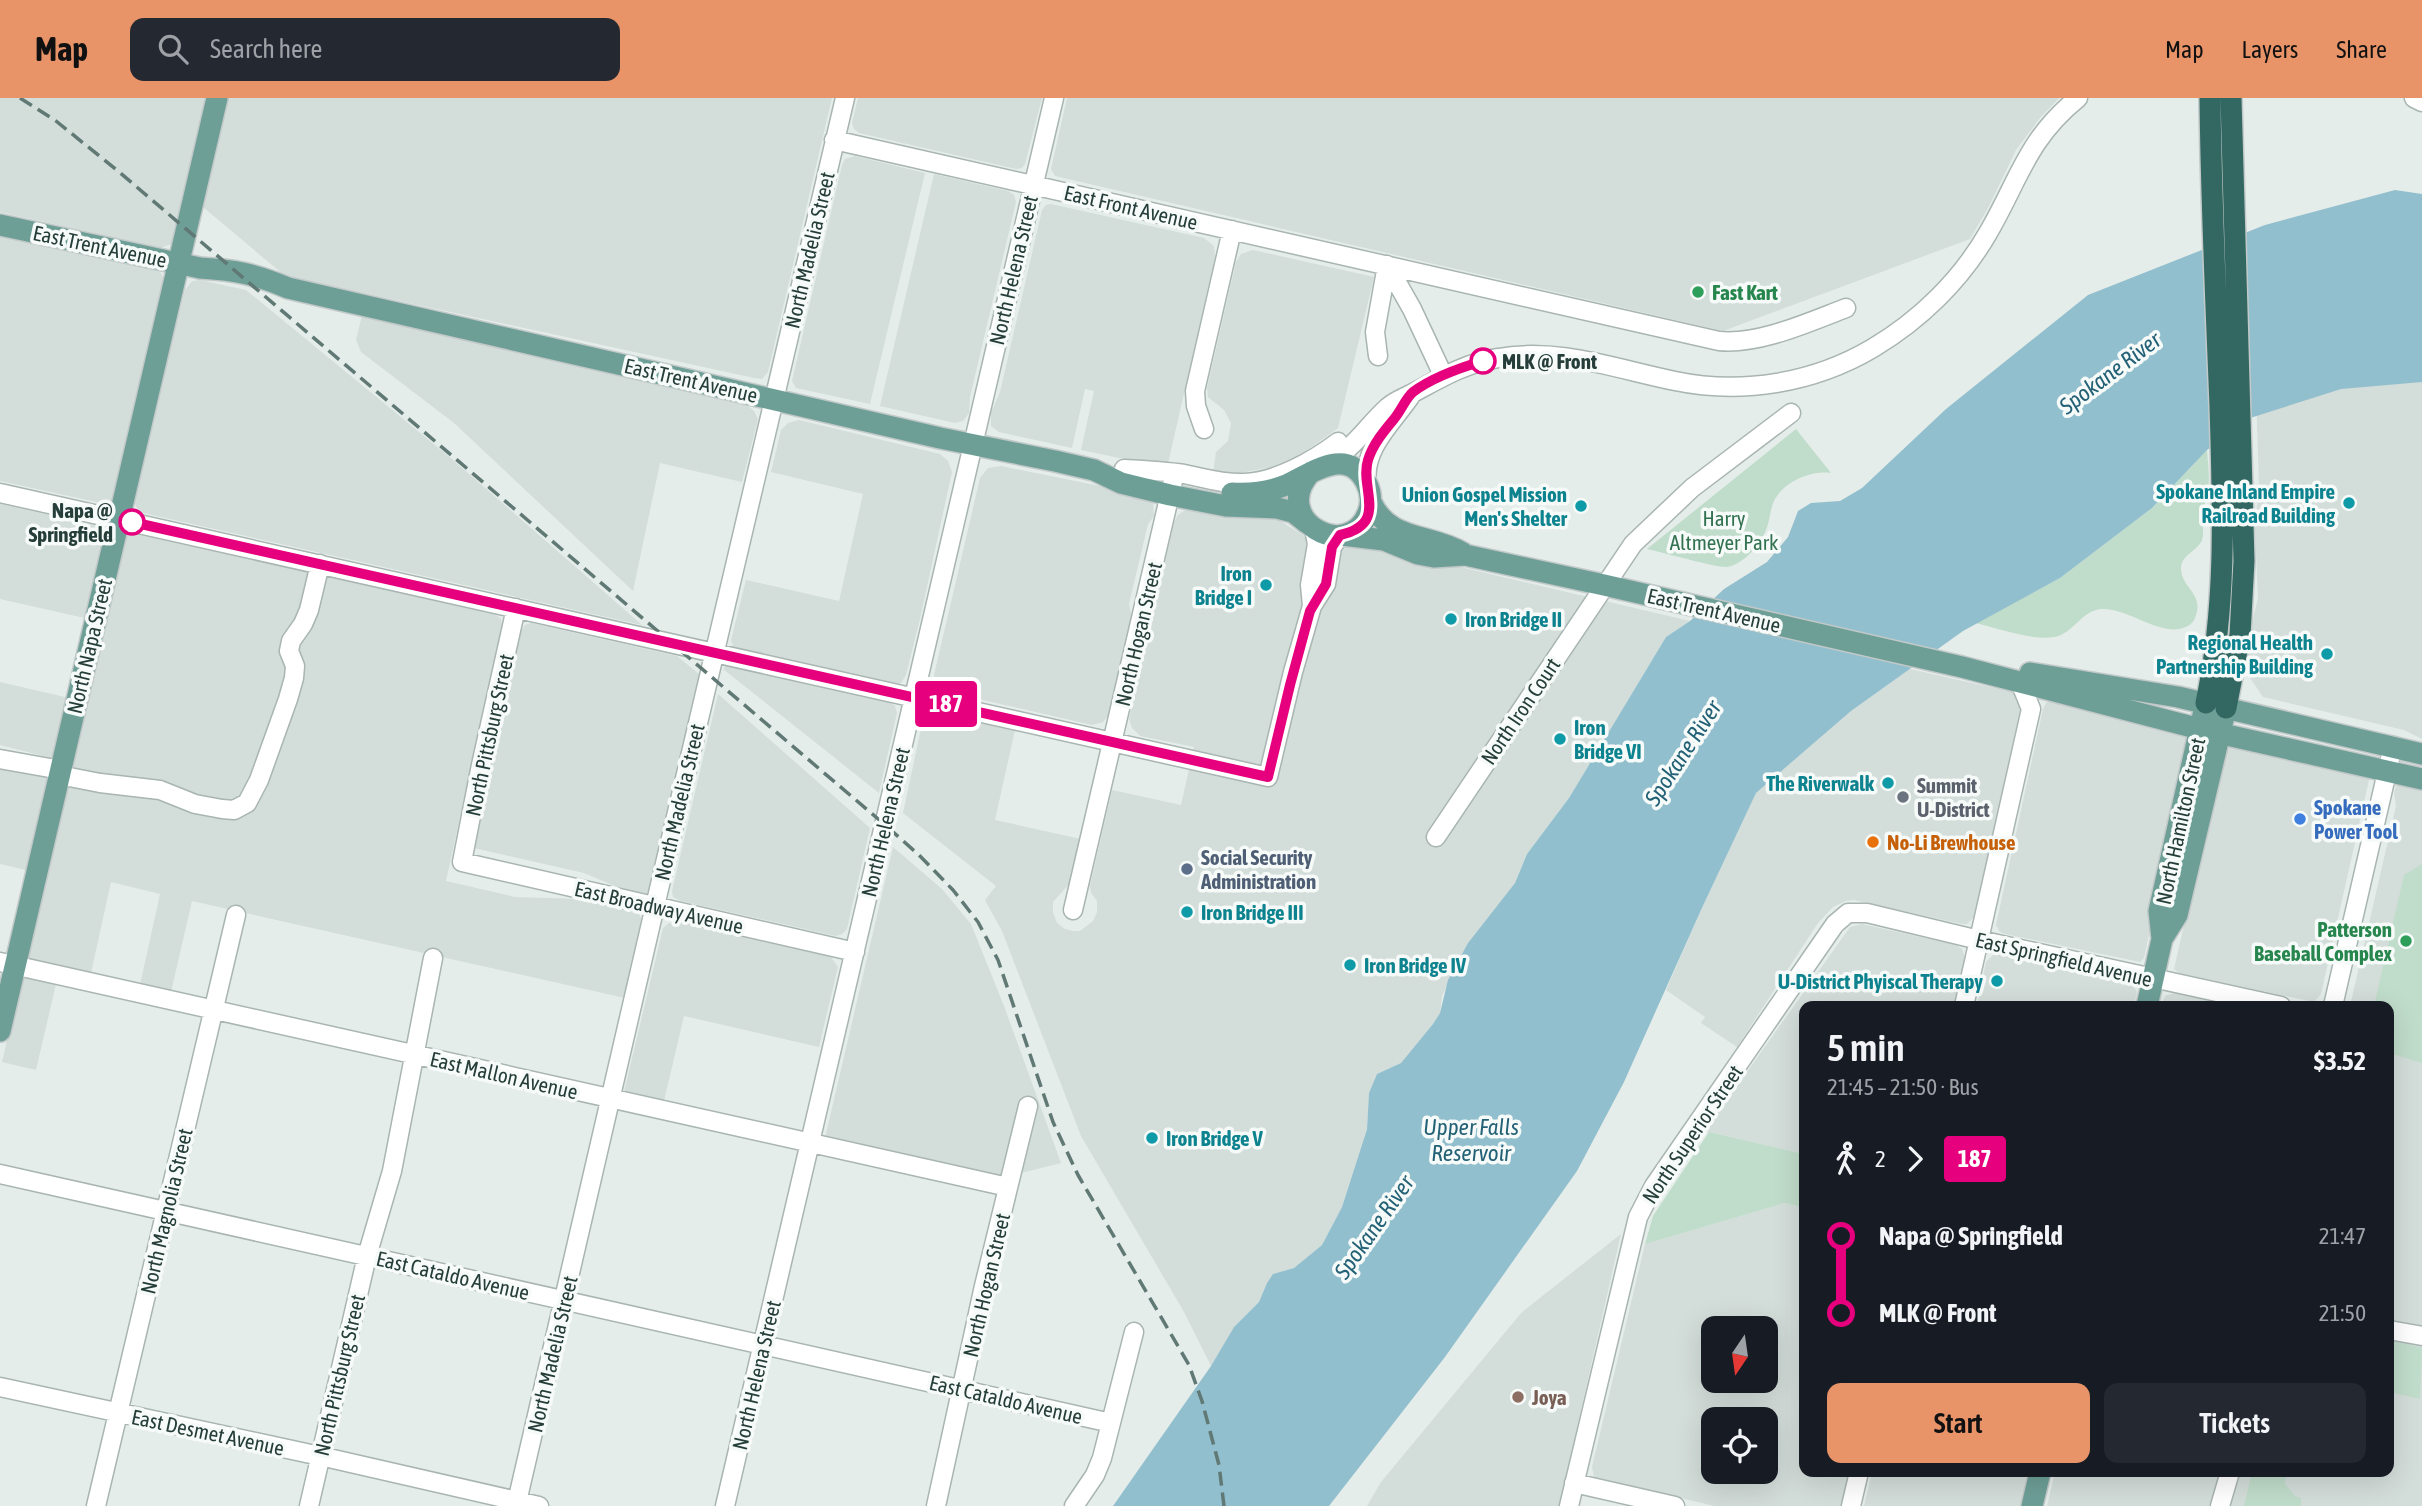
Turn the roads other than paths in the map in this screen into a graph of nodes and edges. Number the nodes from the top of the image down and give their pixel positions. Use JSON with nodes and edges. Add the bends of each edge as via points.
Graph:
{"nodes":[{"id":1,"x":217,"y":98,"type":"edge"},
{"id":2,"x":845,"y":98,"type":"edge"},
{"id":3,"x":1054,"y":98,"type":"edge"},
{"id":4,"x":2078,"y":98,"type":"edge"},
{"id":5,"x":2210,"y":98,"type":"edge"},
{"id":6,"x":2231,"y":98,"type":"edge"},
{"id":7,"x":2414,"y":98,"type":"edge"},
{"id":8,"x":2422,"y":102,"type":"edge"},
{"id":9,"x":834,"y":140,"type":"junction"},
{"id":10,"x":1033,"y":184,"type":"junction"},
{"id":11,"x":0,"y":225,"type":"edge"},
{"id":12,"x":1232,"y":230,"type":"junction"},
{"id":13,"x":178,"y":264,"type":"junction"},
{"id":14,"x":1387,"y":265,"type":"junction"},
{"id":15,"x":1846,"y":308,"type":"dead end"},
{"id":16,"x":1378,"y":356,"type":"dead end"},
{"id":17,"x":1443,"y":375,"type":"junction"},
{"id":18,"x":1411,"y":394,"type":"junction"},
{"id":19,"x":775,"y":399,"type":"junction"},
{"id":20,"x":1387,"y":408,"type":"junction"},
{"id":21,"x":1791,"y":412,"type":"dead end"},
{"id":22,"x":1204,"y":429,"type":"dead end"},
{"id":23,"x":971,"y":444,"type":"junction"},
{"id":24,"x":1318,"y":468,"type":"junction"},
{"id":25,"x":1124,"y":469,"type":"junction"},
{"id":26,"x":1094,"y":470,"type":"junction"},
{"id":27,"x":1171,"y":488,"type":"junction"},
{"id":28,"x":0,"y":493,"type":"edge"},
{"id":29,"x":1369,"y":493,"type":"junction"},
{"id":30,"x":2233,"y":495,"type":"junction"},
{"id":31,"x":118,"y":519,"type":"junction"},
{"id":32,"x":1310,"y":526,"type":"junction"},
{"id":33,"x":1341,"y":535,"type":"junction"},
{"id":34,"x":1465,"y":555,"type":"junction"},
{"id":35,"x":320,"y":564,"type":"junction"},
{"id":36,"x":1604,"y":585,"type":"junction"},
{"id":37,"x":1312,"y":606,"type":"junction"},
{"id":38,"x":516,"y":608,"type":"junction"},
{"id":39,"x":715,"y":653,"type":"junction"},
{"id":40,"x":1957,"y":666,"type":"junction"},
{"id":41,"x":2020,"y":682,"type":"junction"},
{"id":42,"x":2058,"y":692,"type":"junction"},
{"id":43,"x":914,"y":697,"type":"junction"},
{"id":44,"x":2216,"y":705,"type":"junction"},
{"id":45,"x":2031,"y":709,"type":"junction"},
{"id":46,"x":2210,"y":732,"type":"junction"},
{"id":47,"x":1113,"y":742,"type":"junction"},
{"id":48,"x":2393,"y":746,"type":"junction"},
{"id":49,"x":2422,"y":754,"type":"edge"},
{"id":50,"x":0,"y":759,"type":"edge"},
{"id":51,"x":2387,"y":771,"type":"junction"},
{"id":52,"x":60,"y":773,"type":"junction"},
{"id":53,"x":2422,"y":779,"type":"edge"},
{"id":54,"x":1436,"y":837,"type":"dead end"},
{"id":55,"x":463,"y":862,"type":"joint"},
{"id":56,"x":654,"y":906,"type":"junction"},
{"id":57,"x":1073,"y":910,"type":"dead end"},
{"id":58,"x":1848,"y":914,"type":"joint"},
{"id":59,"x":236,"y":915,"type":"dead end"},
{"id":60,"x":1979,"y":940,"type":"junction"},
{"id":61,"x":855,"y":952,"type":"junction"},
{"id":62,"x":433,"y":958,"type":"dead end"},
{"id":63,"x":8,"y":963,"type":"edge"},
{"id":64,"x":2153,"y":979,"type":"junction"},
{"id":65,"x":1965,"y":1001,"type":"edge"},
{"id":66,"x":2148,"y":1001,"type":"edge"},
{"id":67,"x":2257,"y":1001,"type":"edge"},
{"id":68,"x":2334,"y":1001,"type":"edge"},
{"id":69,"x":213,"y":1009,"type":"junction"},
{"id":70,"x":0,"y":1031,"type":"edge"},
{"id":71,"x":415,"y":1055,"type":"junction"},
{"id":72,"x":611,"y":1100,"type":"junction"},
{"id":73,"x":1028,"y":1106,"type":"dead end"},
{"id":74,"x":810,"y":1144,"type":"junction"},
{"id":75,"x":0,"y":1174,"type":"edge"},
{"id":76,"x":1008,"y":1187,"type":"junction"},
{"id":77,"x":167,"y":1210,"type":"junction"},
{"id":78,"x":367,"y":1256,"type":"junction"},
{"id":79,"x":565,"y":1300,"type":"junction"},
{"id":80,"x":2394,"y":1330,"type":"edge"},
{"id":81,"x":1134,"y":1332,"type":"dead end"},
{"id":82,"x":2422,"y":1336,"type":"edge"},
{"id":83,"x":763,"y":1344,"type":"junction"},
{"id":84,"x":0,"y":1387,"type":"edge"},
{"id":85,"x":962,"y":1389,"type":"junction"},
{"id":86,"x":119,"y":1413,"type":"junction"},
{"id":87,"x":1111,"y":1423,"type":"junction"},
{"id":88,"x":320,"y":1456,"type":"junction"},
{"id":89,"x":1858,"y":1477,"type":"edge"},
{"id":90,"x":2039,"y":1477,"type":"edge"},
{"id":91,"x":2229,"y":1477,"type":"edge"},
{"id":92,"x":1574,"y":1483,"type":"junction"},
{"id":93,"x":517,"y":1504,"type":"edge"},
{"id":94,"x":96,"y":1506,"type":"edge"},
{"id":95,"x":309,"y":1506,"type":"edge"},
{"id":96,"x":539,"y":1506,"type":"edge"},
{"id":97,"x":725,"y":1506,"type":"edge"},
{"id":98,"x":936,"y":1506,"type":"edge"},
{"id":99,"x":1074,"y":1506,"type":"edge"},
{"id":100,"x":1569,"y":1506,"type":"edge"},
{"id":101,"x":1675,"y":1506,"type":"edge"},
{"id":102,"x":1851,"y":1506,"type":"edge"},
{"id":103,"x":2032,"y":1506,"type":"edge"},
{"id":104,"x":2220,"y":1506,"type":"edge"}],
"edges":[{"from":1,"to":13,"type":"main road","name":"North Napa Street"},
{"from":2,"to":9,"type":"street","name":"North Madelia Street"},
{"from":3,"to":10,"type":"street","name":"North Helena Street"},
{"from":4,"to":17,"type":"street","via":[[2035,143],[1967,265],[1897,332],[1858,357],[1783,382],[1722,387],[1532,355],[1484,360]]},
{"from":5,"to":30,"type":"highway"},
{"from":6,"to":30,"type":"highway"},
{"from":7,"to":8,"type":"street"},
{"from":9,"to":10,"type":"street","name":"East Front Avenue"},
{"from":9,"to":19,"type":"street","name":"North Madelia Street"},
{"from":10,"to":12,"type":"street","name":"East Front Avenue"},
{"from":10,"to":23,"type":"street","name":"North Helena Street"},
{"from":11,"to":13,"type":"main road","name":"East Trent Avenue"},
{"from":12,"to":14,"type":"street","name":"East Front Avenue"},
{"from":12,"to":22,"type":"street","via":[[1195,391]]},
{"from":13,"to":19,"type":"main road","name":"East Trent Avenue","via":[[257,275],[288,288]]},
{"from":13,"to":31,"type":"main road","name":"North Napa Street"},
{"from":14,"to":15,"type":"street","name":"East Front Avenue","via":[[1727,342],[1772,334]]},
{"from":14,"to":16,"type":"street","via":[[1375,331]]},
{"from":14,"to":17,"type":"street"},
{"from":17,"to":18,"type":"street"},
{"from":18,"to":20,"type":"street"},
{"from":18,"to":29,"type":"street","via":[[1370,455],[1366,469]]},
{"from":19,"to":23,"type":"main road","name":"East Trent Avenue"},
{"from":19,"to":39,"type":"street","name":"North Madelia Street"},
{"from":20,"to":24,"type":"street","via":[[1347,451]]},
{"from":20,"to":25,"type":"street","via":[[1323,453],[1259,481],[1228,483]]},
{"from":21,"to":36,"type":"street","name":"North Iron Court","via":[[1653,523]]},
{"from":23,"to":26,"type":"main road","name":"East Trent Avenue"},
{"from":23,"to":43,"type":"street","name":"North Helena Street"},
{"from":24,"to":27,"type":"main road","name":"East Trent Avenue","via":[[1284,486],[1250,493]]},
{"from":24,"to":29,"type":"main road","via":[[1350,467],[1363,477]]},
{"from":24,"to":32,"type":"main road","via":[[1302,484],[1298,497],[1300,511]]},
{"from":25,"to":26,"type":"main road","name":"East Trent Avenue"},
{"from":25,"to":27,"type":"main road","name":"East Trent Avenue"},
{"from":26,"to":27,"type":"main road","name":"East Trent Avenue","via":[[1121,483]]},
{"from":27,"to":32,"type":"main road","name":"East Trent Avenue","via":[[1233,507],[1293,512]]},
{"from":27,"to":47,"type":"street","name":"North Hogan Street"},
{"from":28,"to":31,"type":"street"},
{"from":29,"to":33,"type":"main road","via":[[1365,520]]},
{"from":29,"to":34,"type":"main road","name":"East Trent Avenue","via":[[1378,515],[1396,529],[1447,544]]},
{"from":30,"to":44,"type":"highway","via":[[2243,601],[2237,657]]},
{"from":31,"to":35,"type":"street"},
{"from":31,"to":52,"type":"main road","name":"North Napa Street"},
{"from":32,"to":33,"type":"main road","via":[[1327,535]]},
{"from":32,"to":37,"type":"street","via":[[1317,544],[1310,585]]},
{"from":33,"to":34,"type":"main road","name":"East Trent Avenue","via":[[1384,540],[1434,557]]},
{"from":33,"to":37,"type":"street","via":[[1332,547],[1326,584]]},
{"from":34,"to":36,"type":"main road","name":"East Trent Avenue"},
{"from":35,"to":38,"type":"street"},
{"from":35,"to":52,"type":"street","via":[[309,610],[289,651],[295,678],[260,780],[247,803],[234,810],[222,809],[160,790]]},
{"from":36,"to":40,"type":"main road","name":"East Trent Avenue"},
{"from":36,"to":54,"type":"street","name":"North Iron Court"},
{"from":37,"to":47,"type":"street","via":[[1268,777]]},
{"from":38,"to":39,"type":"street"},
{"from":38,"to":55,"type":"street","name":"North Pittsburg Street"},
{"from":39,"to":43,"type":"street"},
{"from":39,"to":56,"type":"street","name":"North Madelia Street"},
{"from":40,"to":41,"type":"main road","name":"East Trent Avenue"},
{"from":40,"to":44,"type":"main road","name":"East Trent Avenue","via":[[2041,674]]},
{"from":41,"to":42,"type":"main road","name":"East Trent Avenue"},
{"from":41,"to":45,"type":"street"},
{"from":42,"to":45,"type":"street"},
{"from":42,"to":46,"type":"main road","name":"East Trent Avenue"},
{"from":43,"to":47,"type":"street"},
{"from":43,"to":61,"type":"street","name":"North Helena Street"},
{"from":44,"to":46,"type":"main road","name":"North Hamilton Street"},
{"from":44,"to":48,"type":"main road","name":"East Trent Avenue"},
{"from":45,"to":60,"type":"street"},
{"from":46,"to":51,"type":"main road","name":"East Trent Avenue"},
{"from":46,"to":64,"type":"main road","name":"North Hamilton Street","via":[[2159,911],[2162,939]]},
{"from":47,"to":57,"type":"street","name":"North Hogan Street"},
{"from":48,"to":49,"type":"main road","name":"East Trent Avenue"},
{"from":48,"to":51,"type":"street"},
{"from":50,"to":52,"type":"street"},
{"from":51,"to":53,"type":"main road","name":"East Trent Avenue"},
{"from":51,"to":68,"type":"street"},
{"from":52,"to":63,"type":"main road","name":"North Napa Street"},
{"from":55,"to":56,"type":"street","name":"East Broadway Avenue"},
{"from":56,"to":61,"type":"street","name":"East Broadway Avenue"},
{"from":56,"to":72,"type":"street","name":"North Madelia Street"},
{"from":58,"to":60,"type":"street","name":"East Springfield Avenue","via":[[1867,913]]},
{"from":58,"to":92,"type":"street","name":"North Superior Street","via":[[1835,924],[1654,1186],[1638,1217]]},
{"from":59,"to":69,"type":"street","name":"North Magnolia Street"},
{"from":60,"to":64,"type":"street","name":"East Springfield Avenue"},
{"from":60,"to":65,"type":"street"},
{"from":61,"to":74,"type":"street","name":"North Helena Street"},
{"from":62,"to":71,"type":"street","name":"North Pittsburg Street"},
{"from":63,"to":69,"type":"street","name":"East Mallon Avenue"},
{"from":63,"to":70,"type":"main road","name":"North Napa Street"},
{"from":64,"to":66,"type":"main road","name":"North Hamilton Street"},
{"from":64,"to":67,"type":"street","name":"East Springfield Avenue"},
{"from":69,"to":71,"type":"street","name":"East Mallon Avenue"},
{"from":69,"to":77,"type":"street","name":"North Magnolia Street"},
{"from":71,"to":72,"type":"street","name":"East Mallon Avenue"},
{"from":71,"to":78,"type":"street","name":"North Pittsburg Street","via":[[392,1171]]},
{"from":72,"to":74,"type":"street","name":"East Mallon Avenue"},
{"from":72,"to":79,"type":"street","name":"North Madelia Street"},
{"from":73,"to":76,"type":"street","name":"North Hogan Street"},
{"from":74,"to":76,"type":"street","name":"East Mallon Avenue"},
{"from":74,"to":83,"type":"street","name":"North Helena Street"},
{"from":75,"to":77,"type":"street","name":"East Cataldo Avenue"},
{"from":76,"to":85,"type":"street","name":"North Hogan Street"},
{"from":77,"to":78,"type":"street","name":"East Cataldo Avenue"},
{"from":77,"to":86,"type":"street","name":"North Magnolia Street"},
{"from":78,"to":79,"type":"street","name":"East Cataldo Avenue"},
{"from":78,"to":88,"type":"street","name":"North Pittsburg Street"},
{"from":79,"to":83,"type":"street","name":"East Cataldo Avenue"},
{"from":79,"to":93,"type":"street","name":"North Madelia Street"},
{"from":80,"to":82,"type":"street"},
{"from":81,"to":87,"type":"street"},
{"from":83,"to":85,"type":"street","name":"East Cataldo Avenue"},
{"from":83,"to":97,"type":"street","name":"North Helena Street"},
{"from":84,"to":86,"type":"street","name":"East Desmet Avenue"},
{"from":85,"to":87,"type":"street","name":"East Cataldo Avenue"},
{"from":85,"to":98,"type":"street","name":"North Hogan Street"},
{"from":86,"to":88,"type":"street","name":"East Desmet Avenue"},
{"from":86,"to":94,"type":"street","name":"North Magnolia Street"},
{"from":87,"to":99,"type":"street","via":[[1099,1467]]},
{"from":88,"to":93,"type":"street","name":"East Desmet Avenue"},
{"from":88,"to":95,"type":"street","name":"North Pittsburg Street"},
{"from":89,"to":102,"type":"street"},
{"from":90,"to":103,"type":"main road"},
{"from":91,"to":104,"type":"street"},
{"from":92,"to":100,"type":"street","name":"North Superior Street"},
{"from":92,"to":101,"type":"street"},
{"from":93,"to":96,"type":"street","name":"East Desmet Avenue"}]}
